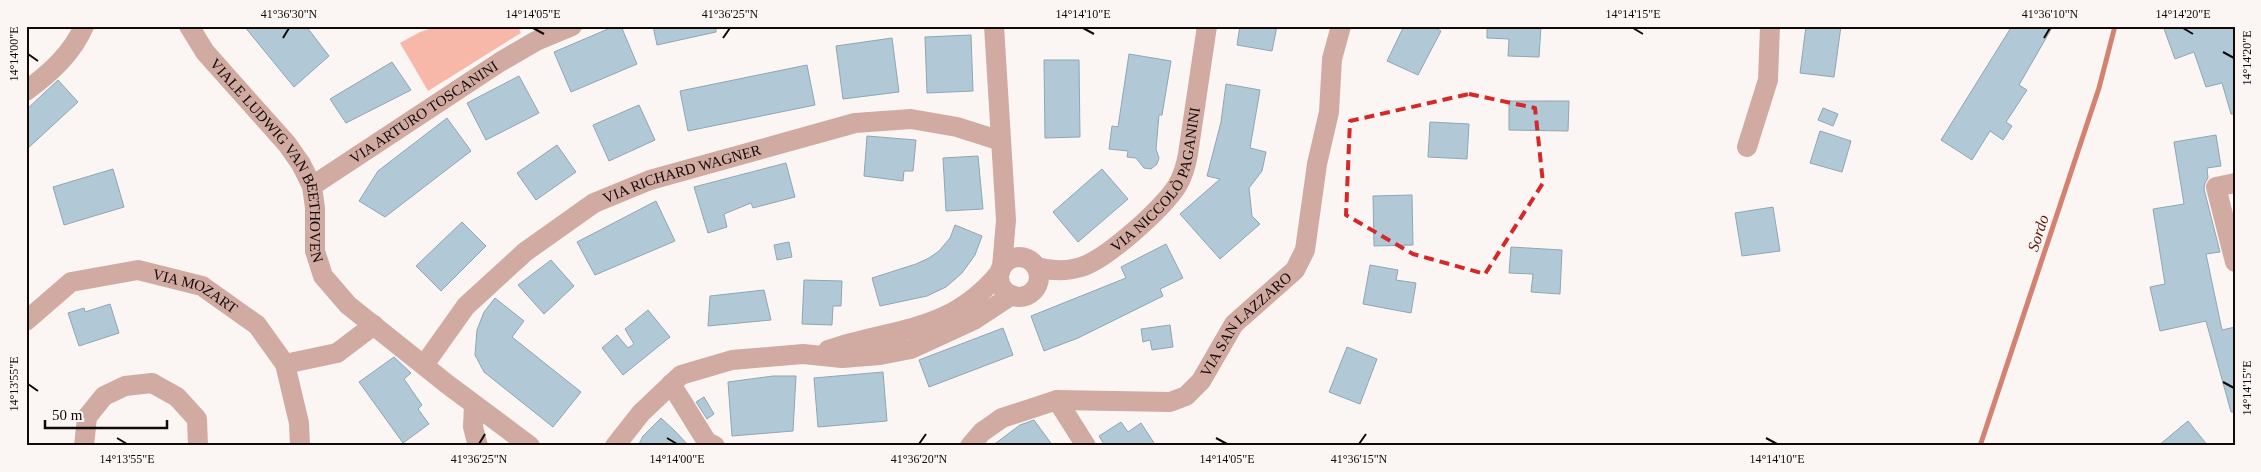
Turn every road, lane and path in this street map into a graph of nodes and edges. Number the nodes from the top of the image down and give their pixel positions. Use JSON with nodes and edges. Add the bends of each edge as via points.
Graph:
{"nodes":[{"id":1,"x":84,"y":26,"type":"edge"},
{"id":2,"x":189,"y":26,"type":"edge"},
{"id":3,"x":572,"y":26,"type":"edge"},
{"id":4,"x":994,"y":26,"type":"edge"},
{"id":5,"x":1207,"y":26,"type":"edge"},
{"id":6,"x":1341,"y":26,"type":"edge"},
{"id":7,"x":1770,"y":26,"type":"edge"},
{"id":8,"x":532,"y":34,"type":"edge"},
{"id":9,"x":26,"y":91,"type":"edge"},
{"id":10,"x":1001,"y":141,"type":"junction"},
{"id":11,"x":1747,"y":147,"type":"dead end"},
{"id":12,"x":2235,"y":183,"type":"edge"},
{"id":13,"x":312,"y":186,"type":"junction"},
{"id":14,"x":1006,"y":220,"type":"junction"},
{"id":15,"x":2235,"y":262,"type":"edge"},
{"id":16,"x":1032,"y":263,"type":"junction"},
{"id":17,"x":1001,"y":269,"type":"junction"},
{"id":18,"x":1012,"y":295,"type":"junction"},
{"id":19,"x":28,"y":316,"type":"edge"},
{"id":20,"x":374,"y":325,"type":"junction"},
{"id":21,"x":816,"y":354,"type":"junction"},
{"id":22,"x":285,"y":364,"type":"junction"},
{"id":23,"x":424,"y":365,"type":"junction"},
{"id":24,"x":671,"y":384,"type":"junction"},
{"id":25,"x":1057,"y":400,"type":"junction"},
{"id":26,"x":474,"y":405,"type":"junction"},
{"id":27,"x":975,"y":444,"type":"edge"},
{"id":28,"x":84,"y":446,"type":"edge"},
{"id":29,"x":198,"y":446,"type":"edge"},
{"id":30,"x":300,"y":446,"type":"edge"},
{"id":31,"x":478,"y":446,"type":"edge"},
{"id":32,"x":530,"y":446,"type":"edge"},
{"id":33,"x":615,"y":446,"type":"edge"},
{"id":34,"x":715,"y":446,"type":"edge"},
{"id":35,"x":1086,"y":446,"type":"edge"}],
"edges":[{"from":1,"to":9,"type":"street","via":[[64,58]]},
{"from":2,"to":13,"type":"street","name":"VIALE LUDWIG VAN BEETHOVEN","via":[[205,52],[287,144]]},
{"from":3,"to":8,"type":"street","name":"VIA ARTURO TOSCANINI"},
{"from":4,"to":10,"type":"street"},
{"from":5,"to":16,"type":"street","name":"VIA NICCOLÒ PAGANINI","via":[[1188,154],[1177,186],[1106,254],[1065,270],[1050,270]]},
{"from":6,"to":25,"type":"street","name":"VIA SAN LAZZARO","via":[[1332,59],[1329,112],[1317,164],[1305,250],[1295,270],[1234,324],[1201,381],[1186,396],[1170,402]]},
{"from":7,"to":11,"type":"street","via":[[1768,80]]},
{"from":8,"to":13,"type":"street","name":"VIA ARTURO TOSCANINI","via":[[500,62]]},
{"from":10,"to":14,"type":"street"},
{"from":10,"to":23,"type":"street","name":"VIA RICHARD WAGNER","via":[[957,127],[911,119],[855,124],[650,180],[594,204],[524,252],[466,306]]},
{"from":12,"to":15,"type":"street","via":[[2216,187]]},
{"from":13,"to":20,"type":"street","name":"VIALE LUDWIG VAN BEETHOVEN","via":[[315,251],[324,276],[348,305]]},
{"from":14,"to":16,"type":"street","via":[[1013,237]]},
{"from":14,"to":17,"type":"street"},
{"from":16,"to":17,"type":"street","via":[[1011,258]]},
{"from":16,"to":18,"type":"street","via":[[1038,280],[1036,287],[1026,295]]},
{"from":17,"to":18,"type":"street","via":[[1000,283]]},
{"from":17,"to":21,"type":"street","via":[[985,288],[951,314],[922,326]]},
{"from":18,"to":21,"type":"street","via":[[974,320],[911,349],[842,358]]},
{"from":19,"to":22,"type":"street","name":"VIA MOZART","via":[[71,282],[138,270],[202,286],[257,325]]},
{"from":20,"to":22,"type":"street","via":[[337,353]]},
{"from":20,"to":23,"type":"street","name":"VIALE LUDWIG VAN BEETHOVEN"},
{"from":21,"to":24,"type":"street","via":[[732,360],[681,375]]},
{"from":22,"to":30,"type":"street","name":"VIA MOZART","via":[[299,423]]},
{"from":23,"to":26,"type":"street","name":"VIALE LUDWIG VAN BEETHOVEN"},
{"from":24,"to":33,"type":"street","via":[[641,413]]},
{"from":24,"to":34,"type":"street","via":[[707,442]]},
{"from":25,"to":27,"type":"street","name":"VIA SAN LAZZARO","via":[[1002,418],[982,432]]},
{"from":25,"to":35,"type":"street"},
{"from":26,"to":31,"type":"street","via":[[473,427]]},
{"from":26,"to":32,"type":"street","name":"VIALE LUDWIG VAN BEETHOVEN"},
{"from":28,"to":29,"type":"street","via":[[87,417],[104,396],[125,386],[152,383],[177,397],[197,419]]}]}
